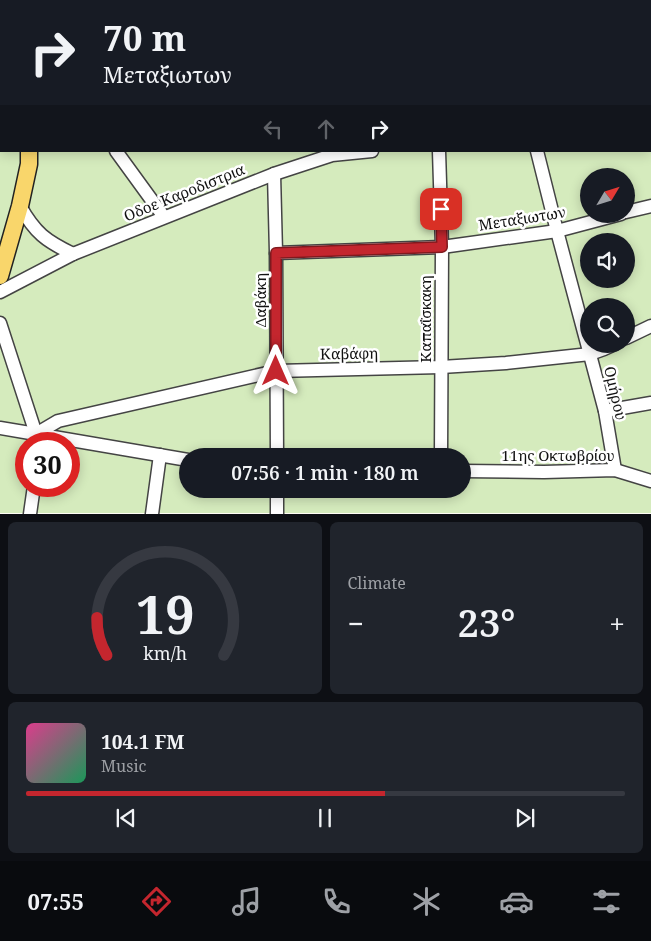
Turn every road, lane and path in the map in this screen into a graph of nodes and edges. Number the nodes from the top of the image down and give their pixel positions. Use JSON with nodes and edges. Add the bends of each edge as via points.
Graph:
{"nodes":[{"id":1,"x":29,"y":152,"type":"edge"},
{"id":2,"x":117,"y":152,"type":"edge"},
{"id":3,"x":352,"y":152,"type":"edge"},
{"id":4,"x":439,"y":152,"type":"edge"},
{"id":5,"x":538,"y":152,"type":"edge"},
{"id":6,"x":333,"y":153,"type":"edge"},
{"id":7,"x":274,"y":174,"type":"junction"},
{"id":8,"x":20,"y":206,"type":"junction"},
{"id":9,"x":651,"y":206,"type":"edge"},
{"id":10,"x":635,"y":210,"type":"edge"},
{"id":11,"x":164,"y":217,"type":"junction"},
{"id":12,"x":588,"y":223,"type":"edge"},
{"id":13,"x":557,"y":231,"type":"junction"},
{"id":14,"x":442,"y":247,"type":"junction"},
{"id":15,"x":276,"y":253,"type":"junction"},
{"id":16,"x":73,"y":254,"type":"junction"},
{"id":17,"x":0,"y":276,"type":"edge"},
{"id":18,"x":0,"y":292,"type":"edge"},
{"id":19,"x":0,"y":323,"type":"edge"},
{"id":20,"x":651,"y":326,"type":"edge"},
{"id":21,"x":635,"y":334,"type":"edge"},
{"id":22,"x":590,"y":354,"type":"junction"},
{"id":23,"x":441,"y":367,"type":"junction"},
{"id":24,"x":276,"y":371,"type":"junction"},
{"id":25,"x":651,"y":403,"type":"edge"},
{"id":26,"x":605,"y":411,"type":"junction"},
{"id":27,"x":0,"y":428,"type":"edge"},
{"id":28,"x":34,"y":432,"type":"edge"},
{"id":29,"x":44,"y":432,"type":"edge"},
{"id":30,"x":15,"y":433,"type":"edge"},
{"id":31,"x":80,"y":445,"type":"edge"},
{"id":32,"x":277,"y":448,"type":"edge"},
{"id":33,"x":441,"y":448,"type":"edge"},
{"id":34,"x":160,"y":455,"type":"junction"},
{"id":35,"x":179,"y":458,"type":"edge"},
{"id":36,"x":615,"y":470,"type":"junction"},
{"id":37,"x":471,"y":471,"type":"edge"},
{"id":38,"x":651,"y":481,"type":"edge"},
{"id":39,"x":32,"y":497,"type":"edge"},
{"id":40,"x":277,"y":498,"type":"edge"},
{"id":41,"x":30,"y":514,"type":"edge"},
{"id":42,"x":152,"y":514,"type":"edge"},
{"id":43,"x":277,"y":514,"type":"edge"}],
"edges":[{"from":1,"to":8,"type":"main road"},
{"from":2,"to":11,"type":"street"},
{"from":3,"to":6,"type":"street","name":"Oδοε Καροδιστρια"},
{"from":4,"to":14,"type":"street","name":"Καπαΐσκακη"},
{"from":5,"to":13,"type":"street","name":"Ομήρου"},
{"from":6,"to":7,"type":"street","name":"Oδοε Καροδιστρια"},
{"from":7,"to":11,"type":"street","name":"Oδοε Καροδιστρια"},
{"from":7,"to":15,"type":"street","name":"Δαβάκη"},
{"from":8,"to":16,"type":"street","via":[[28,221],[43,237]]},
{"from":8,"to":17,"type":"main road"},
{"from":9,"to":10,"type":"street"},
{"from":11,"to":16,"type":"street","name":"Oδοε Καροδιστρια"},
{"from":12,"to":13,"type":"street","name":"Μεταξιωτων"},
{"from":13,"to":14,"type":"street","name":"Μεταξιωτων"},
{"from":13,"to":22,"type":"street","name":"Ομήρου"},
{"from":14,"to":15,"type":"street","name":"Μεταξιωτων"},
{"from":14,"to":23,"type":"street","name":"Καπαΐσκακη"},
{"from":15,"to":24,"type":"street","name":"Δαβάκη"},
{"from":16,"to":18,"type":"street","name":"Oδοε Καροδιστρια"},
{"from":19,"to":28,"type":"street"},
{"from":20,"to":21,"type":"street"},
{"from":22,"to":23,"type":"street","name":"Καβάφη"},
{"from":22,"to":26,"type":"street","name":"Ομήρου"},
{"from":23,"to":24,"type":"street","name":"Καβάφη"},
{"from":23,"to":33,"type":"street","name":"Καπαΐσκακη"},
{"from":24,"to":29,"type":"street","name":"Καβάφη","via":[[58,420]]},
{"from":24,"to":32,"type":"street","name":"Δαβάκη"},
{"from":25,"to":26,"type":"street"},
{"from":26,"to":36,"type":"street","name":"Ομήρου"},
{"from":27,"to":30,"type":"street"},
{"from":31,"to":34,"type":"street"},
{"from":34,"to":35,"type":"street"},
{"from":34,"to":42,"type":"street"},
{"from":36,"to":37,"type":"street","name":"11ης Οκτωβρίου"},
{"from":36,"to":38,"type":"street","name":"11ης Οκτωβρίου"},
{"from":39,"to":41,"type":"street"},
{"from":40,"to":43,"type":"street"}]}
